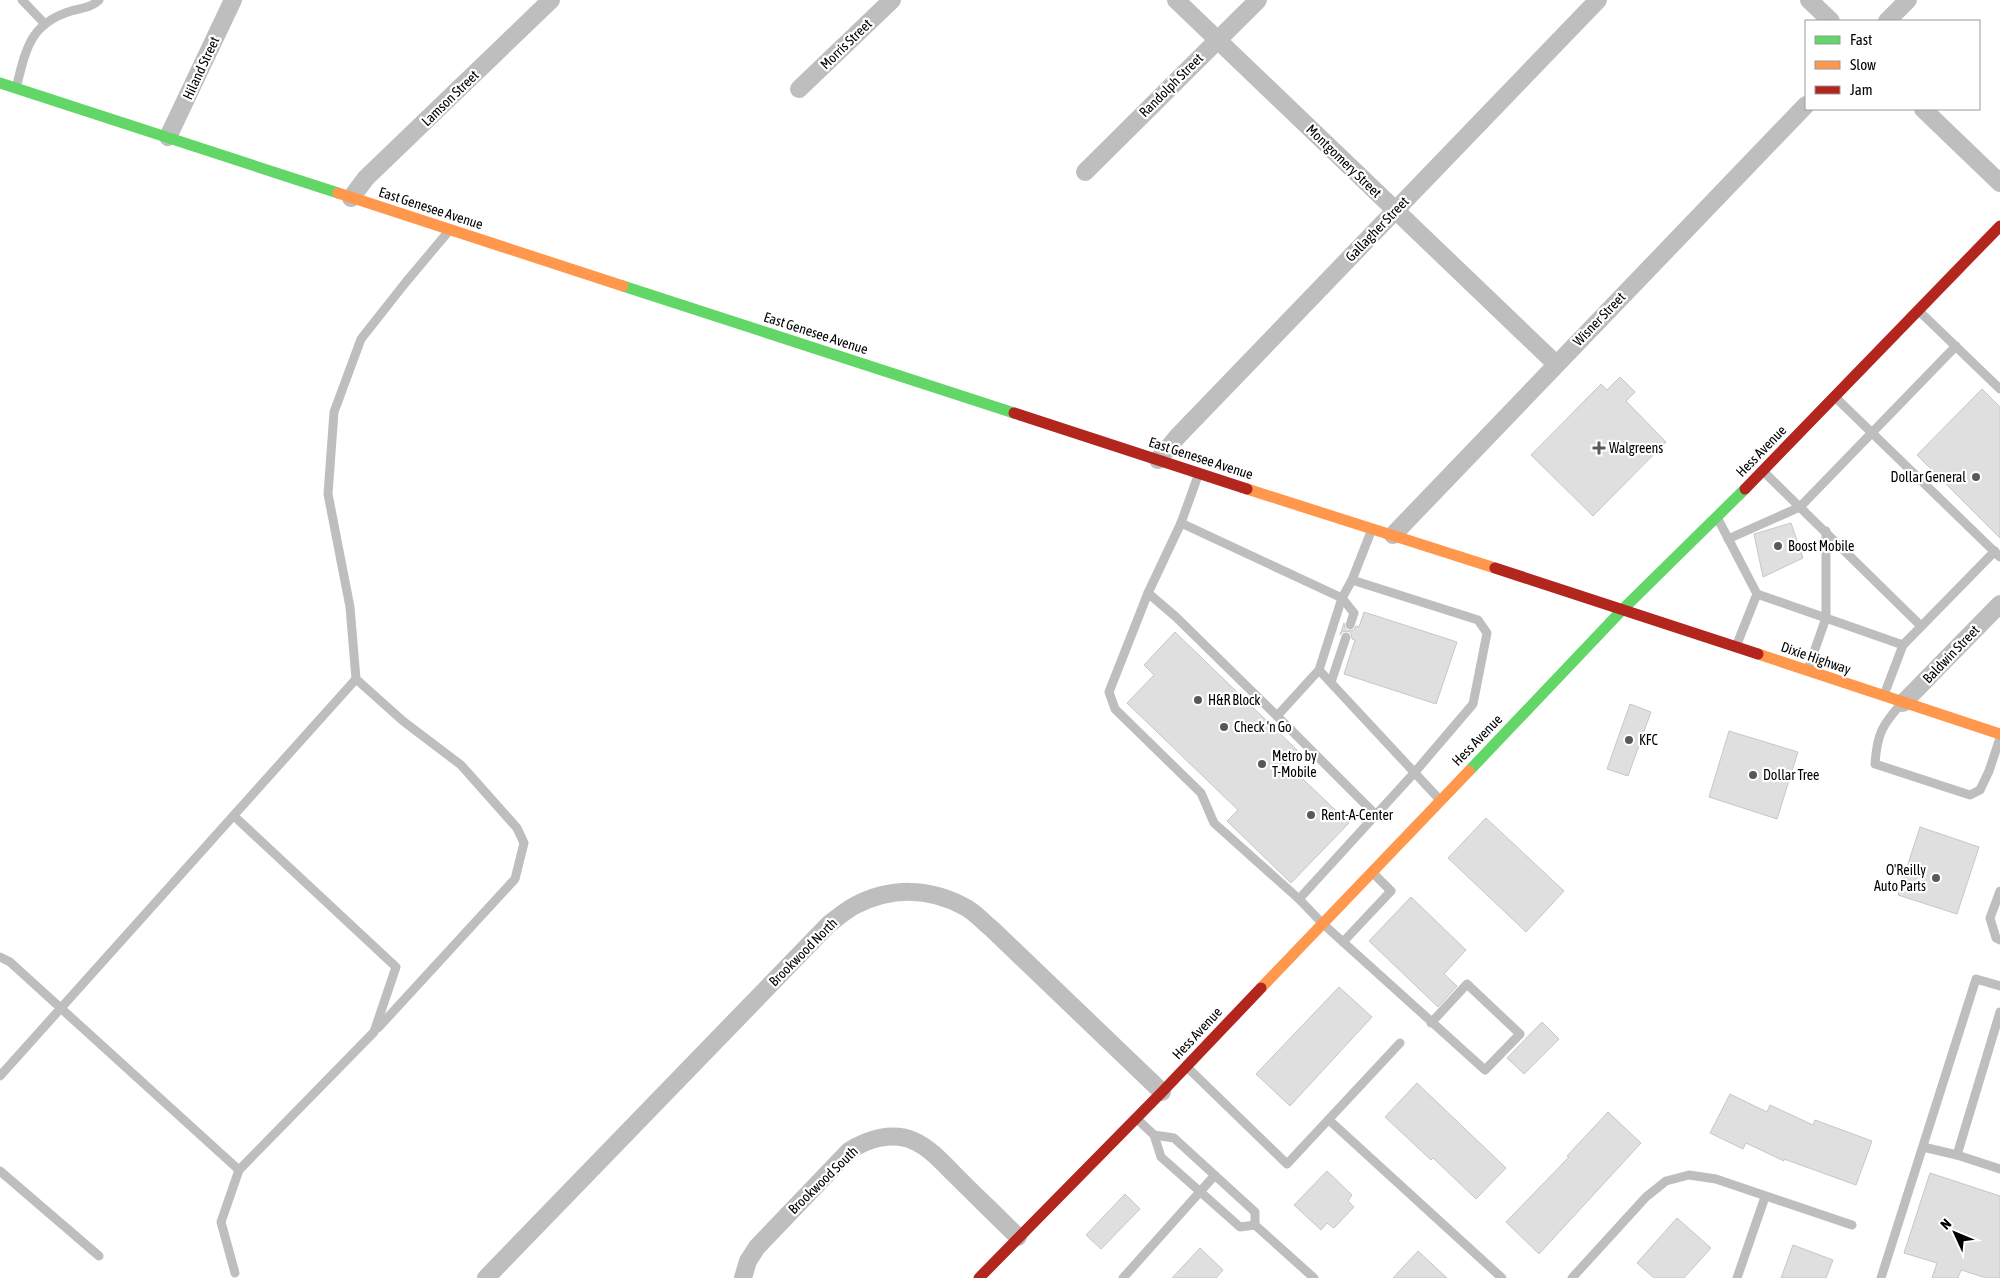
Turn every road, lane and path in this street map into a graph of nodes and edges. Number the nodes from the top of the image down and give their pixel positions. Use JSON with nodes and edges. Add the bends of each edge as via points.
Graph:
{"nodes":[{"id":1,"x":22,"y":0,"type":"edge"},
{"id":2,"x":99,"y":0,"type":"edge"},
{"id":3,"x":233,"y":0,"type":"edge"},
{"id":4,"x":551,"y":0,"type":"edge"},
{"id":5,"x":892,"y":0,"type":"edge"},
{"id":6,"x":1176,"y":0,"type":"edge"},
{"id":7,"x":1258,"y":0,"type":"edge"},
{"id":8,"x":1598,"y":0,"type":"edge"},
{"id":9,"x":1809,"y":0,"type":"edge"},
{"id":10,"x":1908,"y":0,"type":"edge"},
{"id":11,"x":1831,"y":20,"type":"edge"},
{"id":12,"x":1888,"y":20,"type":"edge"},
{"id":13,"x":45,"y":24,"type":"junction"},
{"id":14,"x":1217,"y":40,"type":"junction"},
{"id":15,"x":0,"y":83,"type":"edge"},
{"id":16,"x":16,"y":88,"type":"junction"},
{"id":17,"x":799,"y":89,"type":"dead end"},
{"id":18,"x":1805,"y":106,"type":"edge"},
{"id":19,"x":1924,"y":110,"type":"edge"},
{"id":20,"x":168,"y":137,"type":"junction"},
{"id":21,"x":1086,"y":172,"type":"dead end"},
{"id":22,"x":2000,"y":183,"type":"edge"},
{"id":23,"x":351,"y":198,"type":"junction"},
{"id":24,"x":1396,"y":210,"type":"junction"},
{"id":25,"x":2000,"y":226,"type":"edge"},
{"id":26,"x":450,"y":230,"type":"junction"},
{"id":27,"x":1919,"y":310,"type":"junction"},
{"id":28,"x":1956,"y":346,"type":"junction"},
{"id":29,"x":1556,"y":364,"type":"junction"},
{"id":30,"x":2000,"y":389,"type":"edge"},
{"id":31,"x":1834,"y":396,"type":"junction"},
{"id":32,"x":1873,"y":433,"type":"junction"},
{"id":33,"x":1158,"y":460,"type":"junction"},
{"id":34,"x":1763,"y":471,"type":"junction"},
{"id":35,"x":1199,"y":473,"type":"junction"},
{"id":36,"x":1800,"y":507,"type":"junction"},
{"id":37,"x":1717,"y":517,"type":"junction"},
{"id":38,"x":1180,"y":522,"type":"junction"},
{"id":39,"x":1372,"y":529,"type":"junction"},
{"id":40,"x":1826,"y":531,"type":"junction"},
{"id":41,"x":1393,"y":535,"type":"junction"},
{"id":42,"x":1728,"y":539,"type":"junction"},
{"id":43,"x":1997,"y":554,"type":"edge"},
{"id":44,"x":1352,"y":580,"type":"junction"},
{"id":45,"x":1148,"y":593,"type":"junction"},
{"id":46,"x":1757,"y":594,"type":"junction"},
{"id":47,"x":1342,"y":598,"type":"junction"},
{"id":48,"x":2000,"y":604,"type":"edge"},
{"id":49,"x":1623,"y":609,"type":"junction"},
{"id":50,"x":1826,"y":618,"type":"junction"},
{"id":51,"x":1350,"y":625,"type":"dead end"},
{"id":52,"x":1921,"y":626,"type":"junction"},
{"id":53,"x":1346,"y":637,"type":"dead end"},
{"id":54,"x":1903,"y":645,"type":"junction"},
{"id":55,"x":1736,"y":647,"type":"junction"},
{"id":56,"x":1319,"y":670,"type":"junction"},
{"id":57,"x":1807,"y":671,"type":"junction"},
{"id":58,"x":356,"y":679,"type":"junction"},
{"id":59,"x":1332,"y":682,"type":"junction"},
{"id":60,"x":1884,"y":697,"type":"junction"},
{"id":61,"x":1903,"y":703,"type":"junction"},
{"id":62,"x":1277,"y":716,"type":"junction"},
{"id":63,"x":2000,"y":736,"type":"edge"},
{"id":64,"x":1415,"y":772,"type":"junction"},
{"id":65,"x":1440,"y":800,"type":"junction"},
{"id":66,"x":1375,"y":814,"type":"junction"},
{"id":67,"x":234,"y":816,"type":"junction"},
{"id":68,"x":1371,"y":872,"type":"junction"},
{"id":69,"x":2000,"y":890,"type":"edge"},
{"id":70,"x":1299,"y":899,"type":"junction"},
{"id":71,"x":1322,"y":923,"type":"junction"},
{"id":72,"x":2000,"y":940,"type":"edge"},
{"id":73,"x":1343,"y":942,"type":"junction"},
{"id":74,"x":0,"y":957,"type":"edge"},
{"id":75,"x":2000,"y":986,"type":"edge"},
{"id":76,"x":60,"y":1008,"type":"junction"},
{"id":77,"x":2000,"y":1012,"type":"edge"},
{"id":78,"x":1431,"y":1022,"type":"junction"},
{"id":79,"x":374,"y":1032,"type":"junction"},
{"id":80,"x":1400,"y":1043,"type":"dead end"},
{"id":81,"x":1186,"y":1066,"type":"junction"},
{"id":82,"x":0,"y":1076,"type":"edge"},
{"id":83,"x":1162,"y":1092,"type":"junction"},
{"id":84,"x":1136,"y":1118,"type":"junction"},
{"id":85,"x":1329,"y":1120,"type":"junction"},
{"id":86,"x":1154,"y":1135,"type":"junction"},
{"id":87,"x":1923,"y":1147,"type":"junction"},
{"id":88,"x":1956,"y":1155,"type":"junction"},
{"id":89,"x":1999,"y":1166,"type":"edge"},
{"id":90,"x":239,"y":1170,"type":"junction"},
{"id":91,"x":0,"y":1172,"type":"edge"},
{"id":92,"x":1215,"y":1175,"type":"junction"},
{"id":93,"x":1201,"y":1192,"type":"junction"},
{"id":94,"x":1765,"y":1197,"type":"junction"},
{"id":95,"x":1255,"y":1225,"type":"junction"},
{"id":96,"x":1852,"y":1226,"type":"dead end"},
{"id":97,"x":1018,"y":1237,"type":"junction"},
{"id":98,"x":99,"y":1256,"type":"dead end"},
{"id":99,"x":235,"y":1273,"type":"dead end"},
{"id":100,"x":1309,"y":1277,"type":"edge"},
{"id":101,"x":486,"y":1278,"type":"edge"},
{"id":102,"x":743,"y":1278,"type":"edge"},
{"id":103,"x":979,"y":1278,"type":"edge"},
{"id":104,"x":1123,"y":1278,"type":"edge"},
{"id":105,"x":1502,"y":1278,"type":"edge"},
{"id":106,"x":1572,"y":1278,"type":"edge"},
{"id":107,"x":1737,"y":1278,"type":"edge"},
{"id":108,"x":1881,"y":1278,"type":"edge"}],
"edges":[{"from":1,"to":13,"type":"lane"},
{"from":2,"to":13,"type":"lane","via":[[90,7],[71,11]]},
{"from":3,"to":20,"type":"street","name":"Hiland Street"},
{"from":4,"to":23,"type":"street","name":"Lamson Street","via":[[366,178]]},
{"from":5,"to":17,"type":"street","name":"Morris Street"},
{"from":6,"to":14,"type":"street","name":"Montgomery Street"},
{"from":7,"to":14,"type":"street","name":"Randolph Street"},
{"from":8,"to":24,"type":"street","name":"Gallagher Street"},
{"from":9,"to":11,"type":"street"},
{"from":10,"to":12,"type":"street"},
{"from":13,"to":16,"type":"lane","via":[[33,36]]},
{"from":14,"to":21,"type":"street","name":"Randolph Street"},
{"from":14,"to":24,"type":"street","name":"Montgomery Street"},
{"from":15,"to":16,"type":"main road","name":"East Genesee Avenue"},
{"from":16,"to":20,"type":"main road","name":"East Genesee Avenue"},
{"from":18,"to":29,"type":"street","name":"Wisner Street"},
{"from":19,"to":22,"type":"street"},
{"from":20,"to":23,"type":"main road","name":"East Genesee Avenue"},
{"from":23,"to":26,"type":"main road","name":"East Genesee Avenue"},
{"from":24,"to":29,"type":"street","name":"Montgomery Street"},
{"from":24,"to":33,"type":"street","name":"Gallagher Street"},
{"from":25,"to":27,"type":"main road","name":"Hess Avenue"},
{"from":26,"to":33,"type":"main road","name":"East Genesee Avenue"},
{"from":26,"to":58,"type":"lane","via":[[361,339],[334,412],[328,494],[350,607]]},
{"from":27,"to":28,"type":"lane"},
{"from":27,"to":31,"type":"main road","name":"Hess Avenue"},
{"from":28,"to":30,"type":"lane"},
{"from":28,"to":32,"type":"lane"},
{"from":29,"to":41,"type":"street","name":"Wisner Street"},
{"from":31,"to":32,"type":"lane"},
{"from":31,"to":34,"type":"main road","name":"Hess Avenue"},
{"from":32,"to":36,"type":"lane"},
{"from":32,"to":43,"type":"lane"},
{"from":33,"to":35,"type":"main road","name":"East Genesee Avenue"},
{"from":34,"to":36,"type":"lane"},
{"from":34,"to":37,"type":"main road","name":"Hess Avenue"},
{"from":35,"to":38,"type":"lane"},
{"from":35,"to":39,"type":"main road","name":"East Genesee Avenue"},
{"from":36,"to":40,"type":"lane"},
{"from":36,"to":42,"type":"lane"},
{"from":37,"to":42,"type":"lane"},
{"from":37,"to":49,"type":"main road","name":"Hess Avenue"},
{"from":38,"to":45,"type":"lane"},
{"from":38,"to":47,"type":"lane"},
{"from":39,"to":41,"type":"main road","name":"East Genesee Avenue"},
{"from":39,"to":44,"type":"lane"},
{"from":40,"to":50,"type":"lane"},
{"from":40,"to":52,"type":"lane"},
{"from":41,"to":49,"type":"main road","name":"East Genesee Avenue"},
{"from":42,"to":46,"type":"lane"},
{"from":43,"to":52,"type":"lane"},
{"from":44,"to":47,"type":"lane"},
{"from":44,"to":64,"type":"lane","via":[[1478,620],[1487,633],[1473,704]]},
{"from":45,"to":62,"type":"lane"},
{"from":45,"to":70,"type":"lane","via":[[1109,692],[1115,709],[1201,792],[1214,823]]},
{"from":46,"to":50,"type":"lane"},
{"from":46,"to":55,"type":"lane"},
{"from":47,"to":51,"type":"lane","via":[[1354,613]]},
{"from":47,"to":56,"type":"lane"},
{"from":48,"to":61,"type":"street","name":"Baldwin Street"},
{"from":49,"to":55,"type":"main road","name":"Dixie Highway"},
{"from":49,"to":65,"type":"main road","name":"Hess Avenue"},
{"from":50,"to":54,"type":"lane"},
{"from":50,"to":57,"type":"lane"},
{"from":52,"to":54,"type":"lane"},
{"from":53,"to":59,"type":"lane"},
{"from":54,"to":60,"type":"lane"},
{"from":55,"to":57,"type":"main road","name":"Dixie Highway"},
{"from":56,"to":59,"type":"lane"},
{"from":56,"to":62,"type":"lane"},
{"from":57,"to":60,"type":"main road","name":"Dixie Highway"},
{"from":58,"to":67,"type":"lane"},
{"from":58,"to":79,"type":"lane","via":[[403,721],[461,765],[517,828],[524,843],[516,879]]},
{"from":59,"to":64,"type":"lane"},
{"from":60,"to":61,"type":"main road","name":"Dixie Highway"},
{"from":61,"to":63,"type":"main road","name":"Dixie Highway"},
{"from":61,"to":63,"type":"lane","via":[[1886,721],[1876,742],[1874,764],[1970,795],[1980,790]]},
{"from":62,"to":66,"type":"lane"},
{"from":64,"to":65,"type":"lane"},
{"from":64,"to":66,"type":"lane"},
{"from":65,"to":68,"type":"main road","name":"Hess Avenue"},
{"from":66,"to":70,"type":"lane"},
{"from":67,"to":76,"type":"lane"},
{"from":67,"to":79,"type":"lane","via":[[396,967]]},
{"from":68,"to":71,"type":"main road","name":"Hess Avenue"},
{"from":68,"to":73,"type":"lane","via":[[1391,891]]},
{"from":69,"to":72,"type":"lane","via":[[1990,918],[1996,938]]},
{"from":70,"to":71,"type":"lane"},
{"from":71,"to":73,"type":"lane"},
{"from":71,"to":81,"type":"main road","name":"Hess Avenue"},
{"from":73,"to":78,"type":"lane"},
{"from":74,"to":76,"type":"lane","via":[[10,962]]},
{"from":75,"to":87,"type":"lane","via":[[1976,979]]},
{"from":76,"to":82,"type":"lane"},
{"from":76,"to":90,"type":"lane"},
{"from":77,"to":88,"type":"lane"},
{"from":78,"to":78,"type":"lane","via":[[1486,1070],[1520,1034],[1467,984]]},
{"from":79,"to":90,"type":"lane"},
{"from":80,"to":85,"type":"lane"},
{"from":81,"to":83,"type":"main road","name":"Hess Avenue"},
{"from":81,"to":85,"type":"lane","via":[[1287,1164]]},
{"from":83,"to":84,"type":"main road","name":"Hess Avenue"},
{"from":83,"to":101,"type":"street","name":"Brookwood North","via":[[967,908],[942,896],[912,890],[883,894],[853,906],[828,924]]},
{"from":84,"to":86,"type":"lane"},
{"from":84,"to":97,"type":"main road","name":"Hess Avenue"},
{"from":85,"to":105,"type":"lane"},
{"from":86,"to":92,"type":"lane","via":[[1174,1138]]},
{"from":86,"to":93,"type":"lane","via":[[1161,1157]]},
{"from":87,"to":88,"type":"lane"},
{"from":87,"to":108,"type":"lane"},
{"from":88,"to":89,"type":"lane"},
{"from":90,"to":99,"type":"lane","via":[[221,1222]]},
{"from":91,"to":98,"type":"lane"},
{"from":92,"to":93,"type":"lane"},
{"from":92,"to":95,"type":"lane","via":[[1255,1212]]},
{"from":93,"to":95,"type":"lane","via":[[1240,1227]]},
{"from":93,"to":104,"type":"lane"},
{"from":94,"to":96,"type":"lane"},
{"from":94,"to":106,"type":"lane","via":[[1716,1179],[1689,1175],[1666,1181],[1646,1197]]},
{"from":94,"to":107,"type":"lane"},
{"from":95,"to":100,"type":"lane"},
{"from":97,"to":102,"type":"street","name":"Brookwood South","via":[[914,1140],[895,1136],[875,1138],[849,1151],[757,1247]]},
{"from":97,"to":103,"type":"main road","name":"Hess Avenue"}]}
